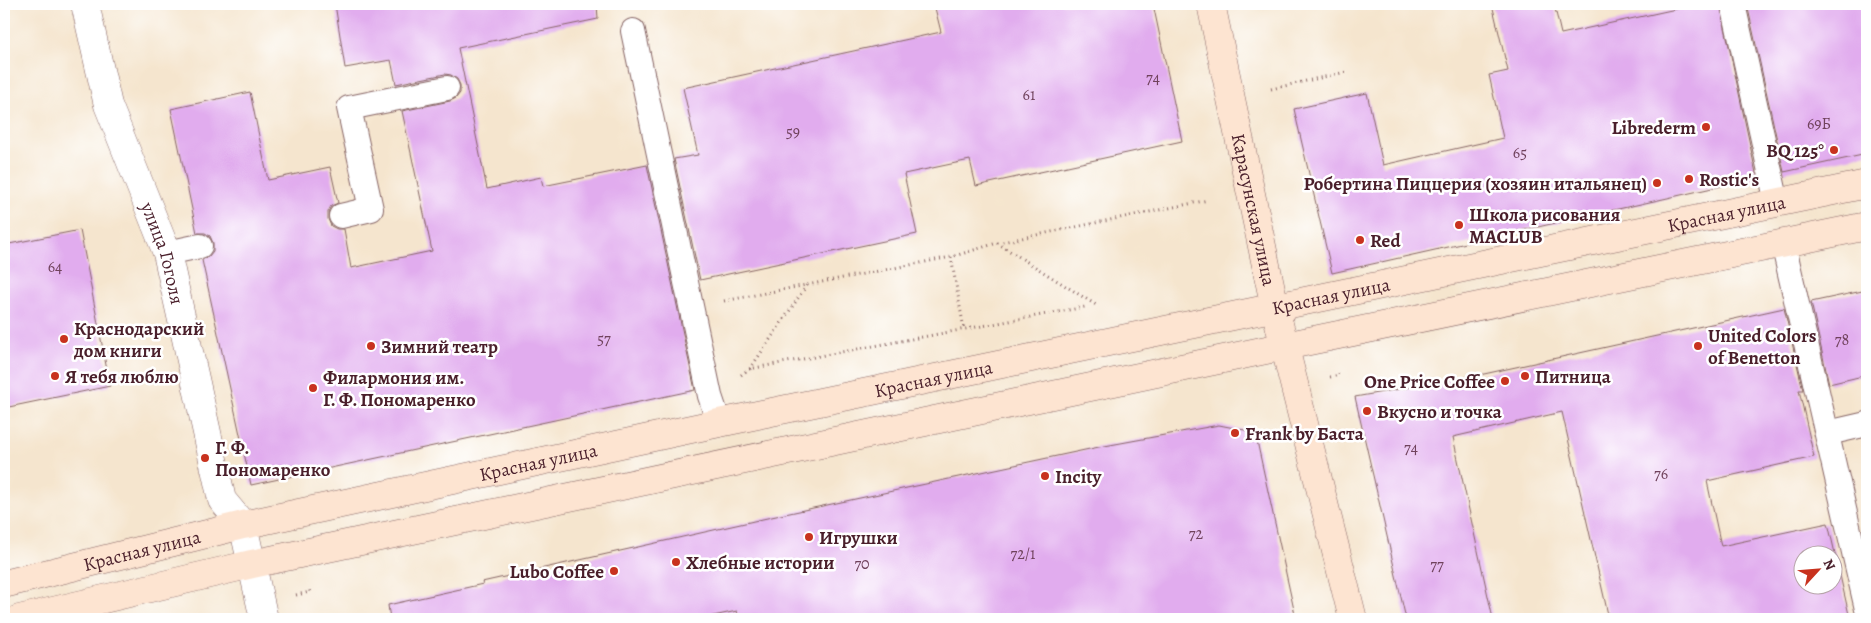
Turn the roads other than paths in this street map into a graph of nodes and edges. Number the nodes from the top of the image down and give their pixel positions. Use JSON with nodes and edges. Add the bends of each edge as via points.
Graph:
{"nodes":[{"id":1,"x":85,"y":4,"type":"edge"},
{"id":2,"x":1211,"y":4,"type":"edge"},
{"id":3,"x":1733,"y":4,"type":"edge"},
{"id":4,"x":634,"y":31,"type":"dead end"},
{"id":5,"x":447,"y":88,"type":"dead end"},
{"id":6,"x":1867,"y":184,"type":"edge"},
{"id":7,"x":1777,"y":204,"type":"junction"},
{"id":8,"x":341,"y":216,"type":"dead end"},
{"id":9,"x":1867,"y":226,"type":"edge"},
{"id":10,"x":1784,"y":243,"type":"junction"},
{"id":11,"x":200,"y":246,"type":"dead end"},
{"id":12,"x":167,"y":253,"type":"junction"},
{"id":13,"x":1275,"y":308,"type":"junction"},
{"id":14,"x":1285,"y":346,"type":"junction"},
{"id":15,"x":719,"y":424,"type":"junction"},
{"id":16,"x":1867,"y":424,"type":"edge"},
{"id":17,"x":1828,"y":433,"type":"junction"},
{"id":18,"x":243,"y":525,"type":"junction"},
{"id":19,"x":252,"y":564,"type":"junction"},
{"id":20,"x":4,"y":584,"type":"edge"},
{"id":21,"x":1867,"y":609,"type":"edge"},
{"id":22,"x":19,"y":619,"type":"edge"},
{"id":23,"x":264,"y":619,"type":"edge"},
{"id":24,"x":1353,"y":619,"type":"edge"}],
"edges":[{"from":1,"to":12,"type":"street","name":"улица Гоголя","via":[[108,105]]},
{"from":2,"to":13,"type":"main road","name":"Карасунская улица"},
{"from":3,"to":7,"type":"lane"},
{"from":4,"to":15,"type":"lane","via":[[710,396]]},
{"from":5,"to":8,"type":"lane","via":[[349,108],[372,209]]},
{"from":6,"to":7,"type":"main road","name":"Красная улица"},
{"from":7,"to":13,"type":"main road","name":"Красная улица"},
{"from":9,"to":10,"type":"main road","name":"Красная улица"},
{"from":10,"to":14,"type":"main road","name":"Красная улица"},
{"from":10,"to":17,"type":"lane"},
{"from":11,"to":12,"type":"lane"},
{"from":12,"to":18,"type":"street","name":"улица Гоголя","via":[[222,500]]},
{"from":13,"to":14,"type":"main road","name":"Карасунская улица"},
{"from":13,"to":15,"type":"main road","name":"Красная улица"},
{"from":14,"to":19,"type":"main road","name":"Красная улица"},
{"from":14,"to":24,"type":"main road","name":"Карасунская улица"},
{"from":15,"to":18,"type":"main road","name":"Красная улица"},
{"from":16,"to":17,"type":"lane"},
{"from":17,"to":21,"type":"lane"},
{"from":18,"to":19,"type":"street","name":"улица Гоголя"},
{"from":18,"to":20,"type":"main road","name":"Красная улица"},
{"from":19,"to":22,"type":"main road","name":"Красная улица"},
{"from":19,"to":23,"type":"street","name":"улица Гоголя"}]}
